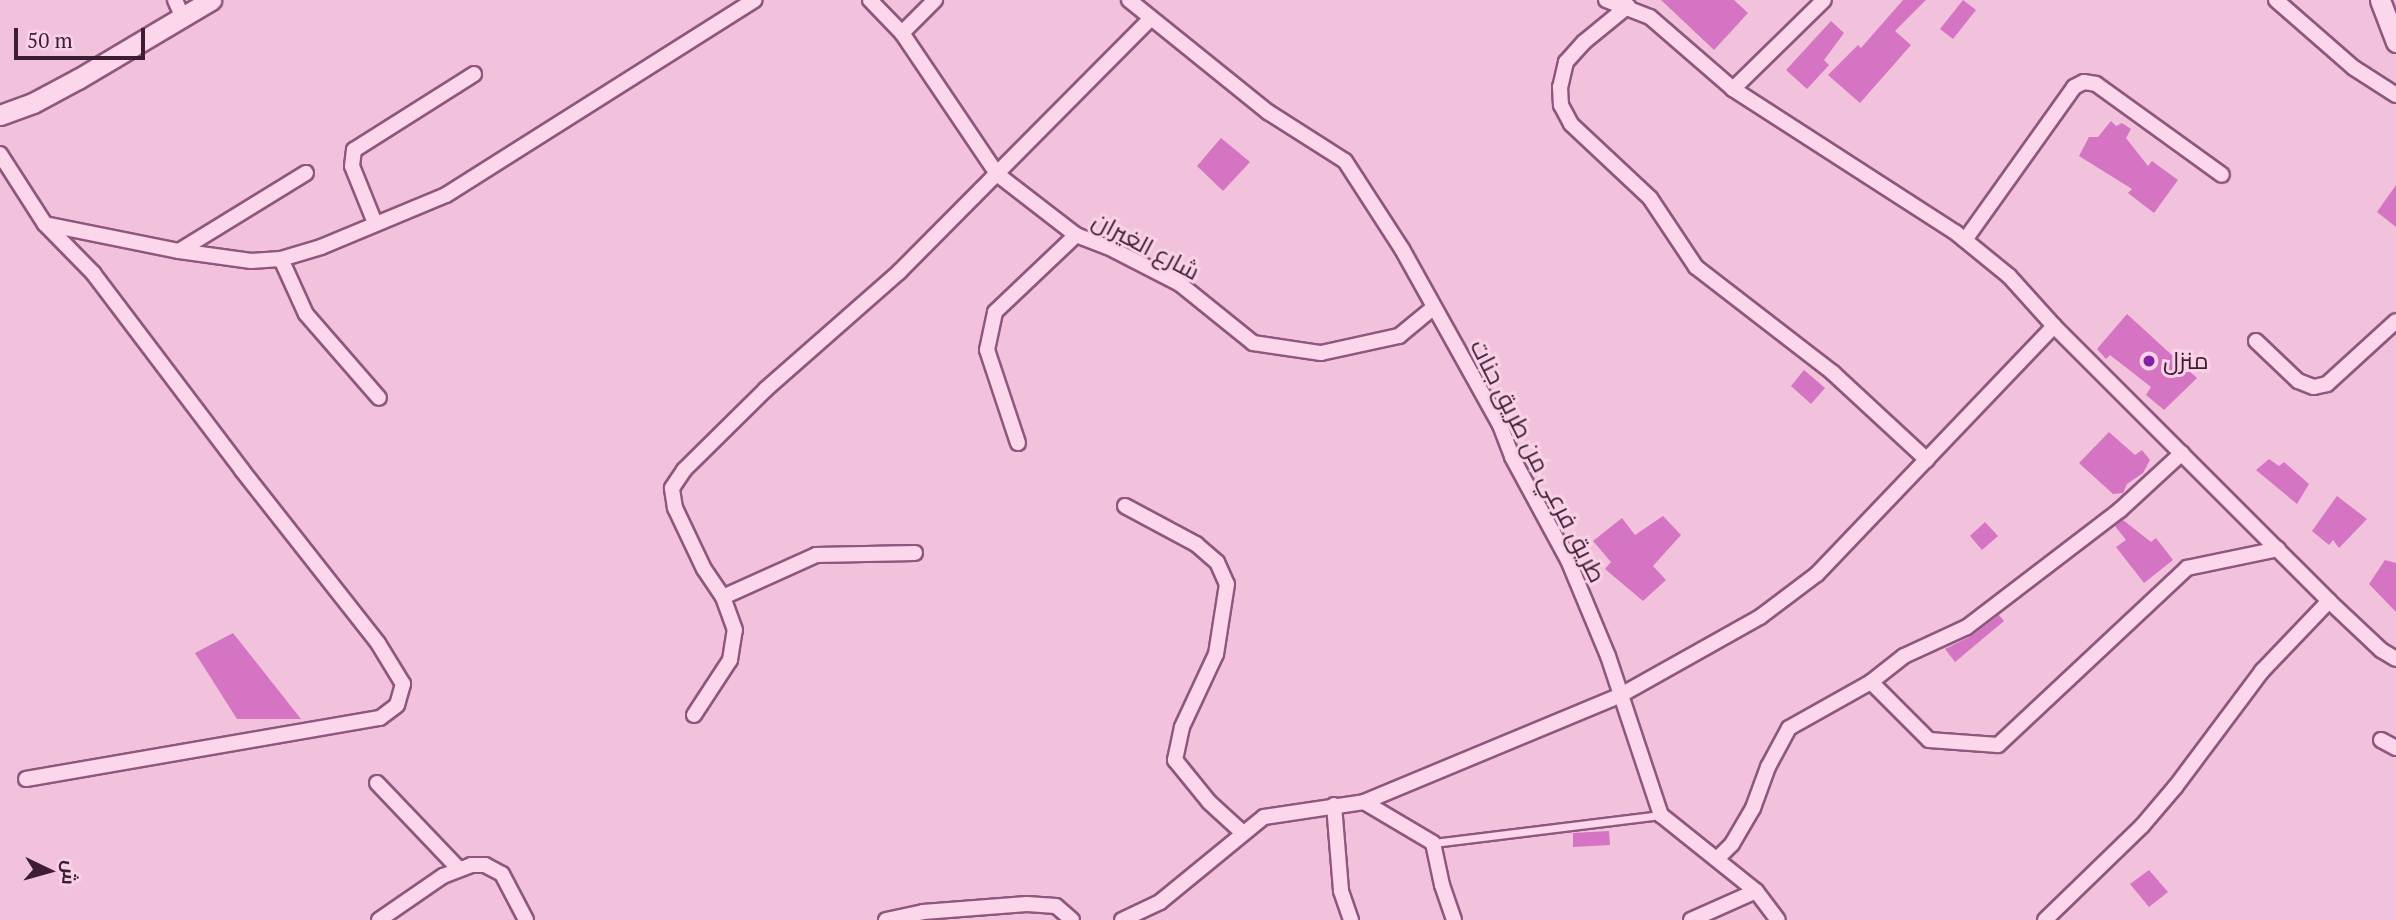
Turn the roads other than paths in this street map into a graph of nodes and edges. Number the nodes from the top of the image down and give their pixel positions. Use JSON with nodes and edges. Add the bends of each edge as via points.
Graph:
{"nodes":[{"id":1,"x":211,"y":0,"type":"edge"},
{"id":2,"x":755,"y":0,"type":"edge"},
{"id":3,"x":870,"y":0,"type":"edge"},
{"id":4,"x":935,"y":0,"type":"edge"},
{"id":5,"x":1129,"y":0,"type":"edge"},
{"id":6,"x":1608,"y":0,"type":"edge"},
{"id":7,"x":1824,"y":0,"type":"edge"},
{"id":8,"x":2276,"y":0,"type":"edge"},
{"id":9,"x":2380,"y":0,"type":"edge"},
{"id":10,"x":1628,"y":6,"type":"junction"},
{"id":11,"x":179,"y":9,"type":"edge"},
{"id":12,"x":1150,"y":20,"type":"junction"},
{"id":13,"x":902,"y":33,"type":"junction"},
{"id":14,"x":2396,"y":42,"type":"edge"},
{"id":15,"x":474,"y":74,"type":"dead end"},
{"id":16,"x":1733,"y":89,"type":"junction"},
{"id":17,"x":2396,"y":95,"type":"edge"},
{"id":18,"x":0,"y":115,"type":"edge"},
{"id":19,"x":0,"y":154,"type":"edge"},
{"id":20,"x":306,"y":173,"type":"dead end"},
{"id":21,"x":997,"y":174,"type":"junction"},
{"id":22,"x":2222,"y":175,"type":"dead end"},
{"id":23,"x":375,"y":223,"type":"junction"},
{"id":24,"x":45,"y":224,"type":"junction"},
{"id":25,"x":1076,"y":235,"type":"junction"},
{"id":26,"x":1965,"y":240,"type":"junction"},
{"id":27,"x":179,"y":251,"type":"junction"},
{"id":28,"x":281,"y":259,"type":"junction"},
{"id":29,"x":1434,"y":307,"type":"junction"},
{"id":30,"x":2396,"y":321,"type":"edge"},
{"id":31,"x":2054,"y":326,"type":"junction"},
{"id":32,"x":2256,"y":341,"type":"dead end"},
{"id":33,"x":379,"y":398,"type":"dead end"},
{"id":34,"x":1018,"y":443,"type":"dead end"},
{"id":35,"x":2182,"y":453,"type":"junction"},
{"id":36,"x":1927,"y":460,"type":"junction"},
{"id":37,"x":1125,"y":506,"type":"dead end"},
{"id":38,"x":2278,"y":549,"type":"junction"},
{"id":39,"x":915,"y":553,"type":"dead end"},
{"id":40,"x":723,"y":597,"type":"junction"},
{"id":41,"x":2329,"y":601,"type":"junction"},
{"id":42,"x":2396,"y":659,"type":"edge"},
{"id":43,"x":1871,"y":682,"type":"junction"},
{"id":44,"x":1621,"y":695,"type":"junction"},
{"id":45,"x":694,"y":715,"type":"dead end"},
{"id":46,"x":2381,"y":740,"type":"dead end"},
{"id":47,"x":2396,"y":748,"type":"edge"},
{"id":48,"x":26,"y":779,"type":"dead end"},
{"id":49,"x":377,"y":783,"type":"dead end"},
{"id":50,"x":1364,"y":802,"type":"junction"},
{"id":51,"x":1334,"y":805,"type":"junction"},
{"id":52,"x":1661,"y":815,"type":"junction"},
{"id":53,"x":1243,"y":833,"type":"junction"},
{"id":54,"x":1433,"y":843,"type":"junction"},
{"id":55,"x":1718,"y":858,"type":"junction"},
{"id":56,"x":460,"y":869,"type":"junction"},
{"id":57,"x":1756,"y":891,"type":"junction"},
{"id":58,"x":924,"y":916,"type":"edge"},
{"id":59,"x":379,"y":920,"type":"edge"},
{"id":60,"x":526,"y":920,"type":"edge"},
{"id":61,"x":886,"y":920,"type":"edge"},
{"id":62,"x":1072,"y":920,"type":"edge"},
{"id":63,"x":1122,"y":920,"type":"edge"},
{"id":64,"x":1351,"y":920,"type":"edge"},
{"id":65,"x":1454,"y":920,"type":"edge"},
{"id":66,"x":1691,"y":920,"type":"edge"},
{"id":67,"x":1778,"y":920,"type":"edge"},
{"id":68,"x":2045,"y":920,"type":"edge"}],
"edges":[{"from":1,"to":11,"type":"street"},
{"from":2,"to":23,"type":"street","via":[[446,195]]},
{"from":3,"to":13,"type":"street","name":"شارع الغيران"},
{"from":4,"to":13,"type":"street"},
{"from":5,"to":12,"type":"street","name":"طريق فرعي من طريق جنات"},
{"from":6,"to":10,"type":"street"},
{"from":7,"to":16,"type":"street"},
{"from":8,"to":17,"type":"street","via":[[2354,68]]},
{"from":9,"to":14,"type":"street"},
{"from":10,"to":16,"type":"street","via":[[1667,29]]},
{"from":10,"to":36,"type":"street","via":[[1566,62],[1561,105],[1571,124],[1650,198],[1696,267],[1795,341]]},
{"from":11,"to":18,"type":"street","via":[[79,79]]},
{"from":12,"to":21,"type":"street"},
{"from":12,"to":29,"type":"street","name":"طريق فرعي من طريق جنات","via":[[1268,112],[1345,161]]},
{"from":13,"to":21,"type":"street","name":"شارع الغيران"},
{"from":15,"to":23,"type":"street","via":[[354,150],[352,166]]},
{"from":16,"to":26,"type":"street"},
{"from":19,"to":24,"type":"street"},
{"from":20,"to":27,"type":"street"},
{"from":21,"to":25,"type":"street","name":"شارع الغيران"},
{"from":21,"to":40,"type":"street","via":[[900,272],[766,389],[684,470],[672,488],[675,508]]},
{"from":22,"to":26,"type":"street","via":[[2096,84],[2084,82],[2074,87]]},
{"from":23,"to":28,"type":"street"},
{"from":24,"to":27,"type":"street"},
{"from":24,"to":48,"type":"street","via":[[93,274],[378,643],[403,684],[397,705],[380,718]]},
{"from":25,"to":29,"type":"street","name":"شارع الغيران","via":[[1180,284],[1253,343],[1321,353],[1399,336]]},
{"from":25,"to":34,"type":"street","via":[[995,312],[987,350]]},
{"from":26,"to":31,"type":"street","via":[[2009,276]]},
{"from":27,"to":28,"type":"street","via":[[251,261]]},
{"from":28,"to":33,"type":"street","via":[[306,314]]},
{"from":29,"to":44,"type":"street","name":"طريق فرعي من طريق جنات","via":[[1568,560]]},
{"from":30,"to":32,"type":"street","via":[[2327,384],[2314,387],[2298,381]]},
{"from":31,"to":35,"type":"street"},
{"from":31,"to":36,"type":"street"},
{"from":35,"to":38,"type":"street"},
{"from":35,"to":43,"type":"street","via":[[2120,510],[1967,627],[1904,656]]},
{"from":36,"to":44,"type":"street","via":[[1817,574],[1760,617]]},
{"from":37,"to":53,"type":"street","via":[[1196,544],[1217,562],[1227,584],[1216,654],[1182,727],[1175,760],[1209,802]]},
{"from":38,"to":41,"type":"street"},
{"from":38,"to":43,"type":"street","via":[[2187,568],[1998,745],[1929,740]]},
{"from":39,"to":40,"type":"street","via":[[816,555]]},
{"from":40,"to":45,"type":"street","via":[[735,630],[730,660]]},
{"from":41,"to":42,"type":"street"},
{"from":41,"to":68,"type":"street","via":[[2262,671],[2142,827]]},
{"from":43,"to":55,"type":"street","via":[[1789,728],[1768,766],[1753,808]]},
{"from":44,"to":50,"type":"street"},
{"from":44,"to":52,"type":"street","name":"طريق فرعي من طريق جنات"},
{"from":46,"to":47,"type":"street"},
{"from":49,"to":56,"type":"street"},
{"from":50,"to":51,"type":"street"},
{"from":50,"to":54,"type":"street"},
{"from":51,"to":53,"type":"street","via":[[1264,817]]},
{"from":51,"to":64,"type":"street","via":[[1341,891]]},
{"from":52,"to":54,"type":"lane"},
{"from":52,"to":55,"type":"street"},
{"from":53,"to":63,"type":"street","via":[[1160,902]]},
{"from":54,"to":65,"type":"street"},
{"from":55,"to":57,"type":"street"},
{"from":56,"to":59,"type":"street"},
{"from":56,"to":60,"type":"street","via":[[494,867]]},
{"from":57,"to":66,"type":"street"},
{"from":57,"to":67,"type":"street"},
{"from":58,"to":61,"type":"street"},
{"from":58,"to":62,"type":"street","via":[[1027,904],[1056,906]]}]}
